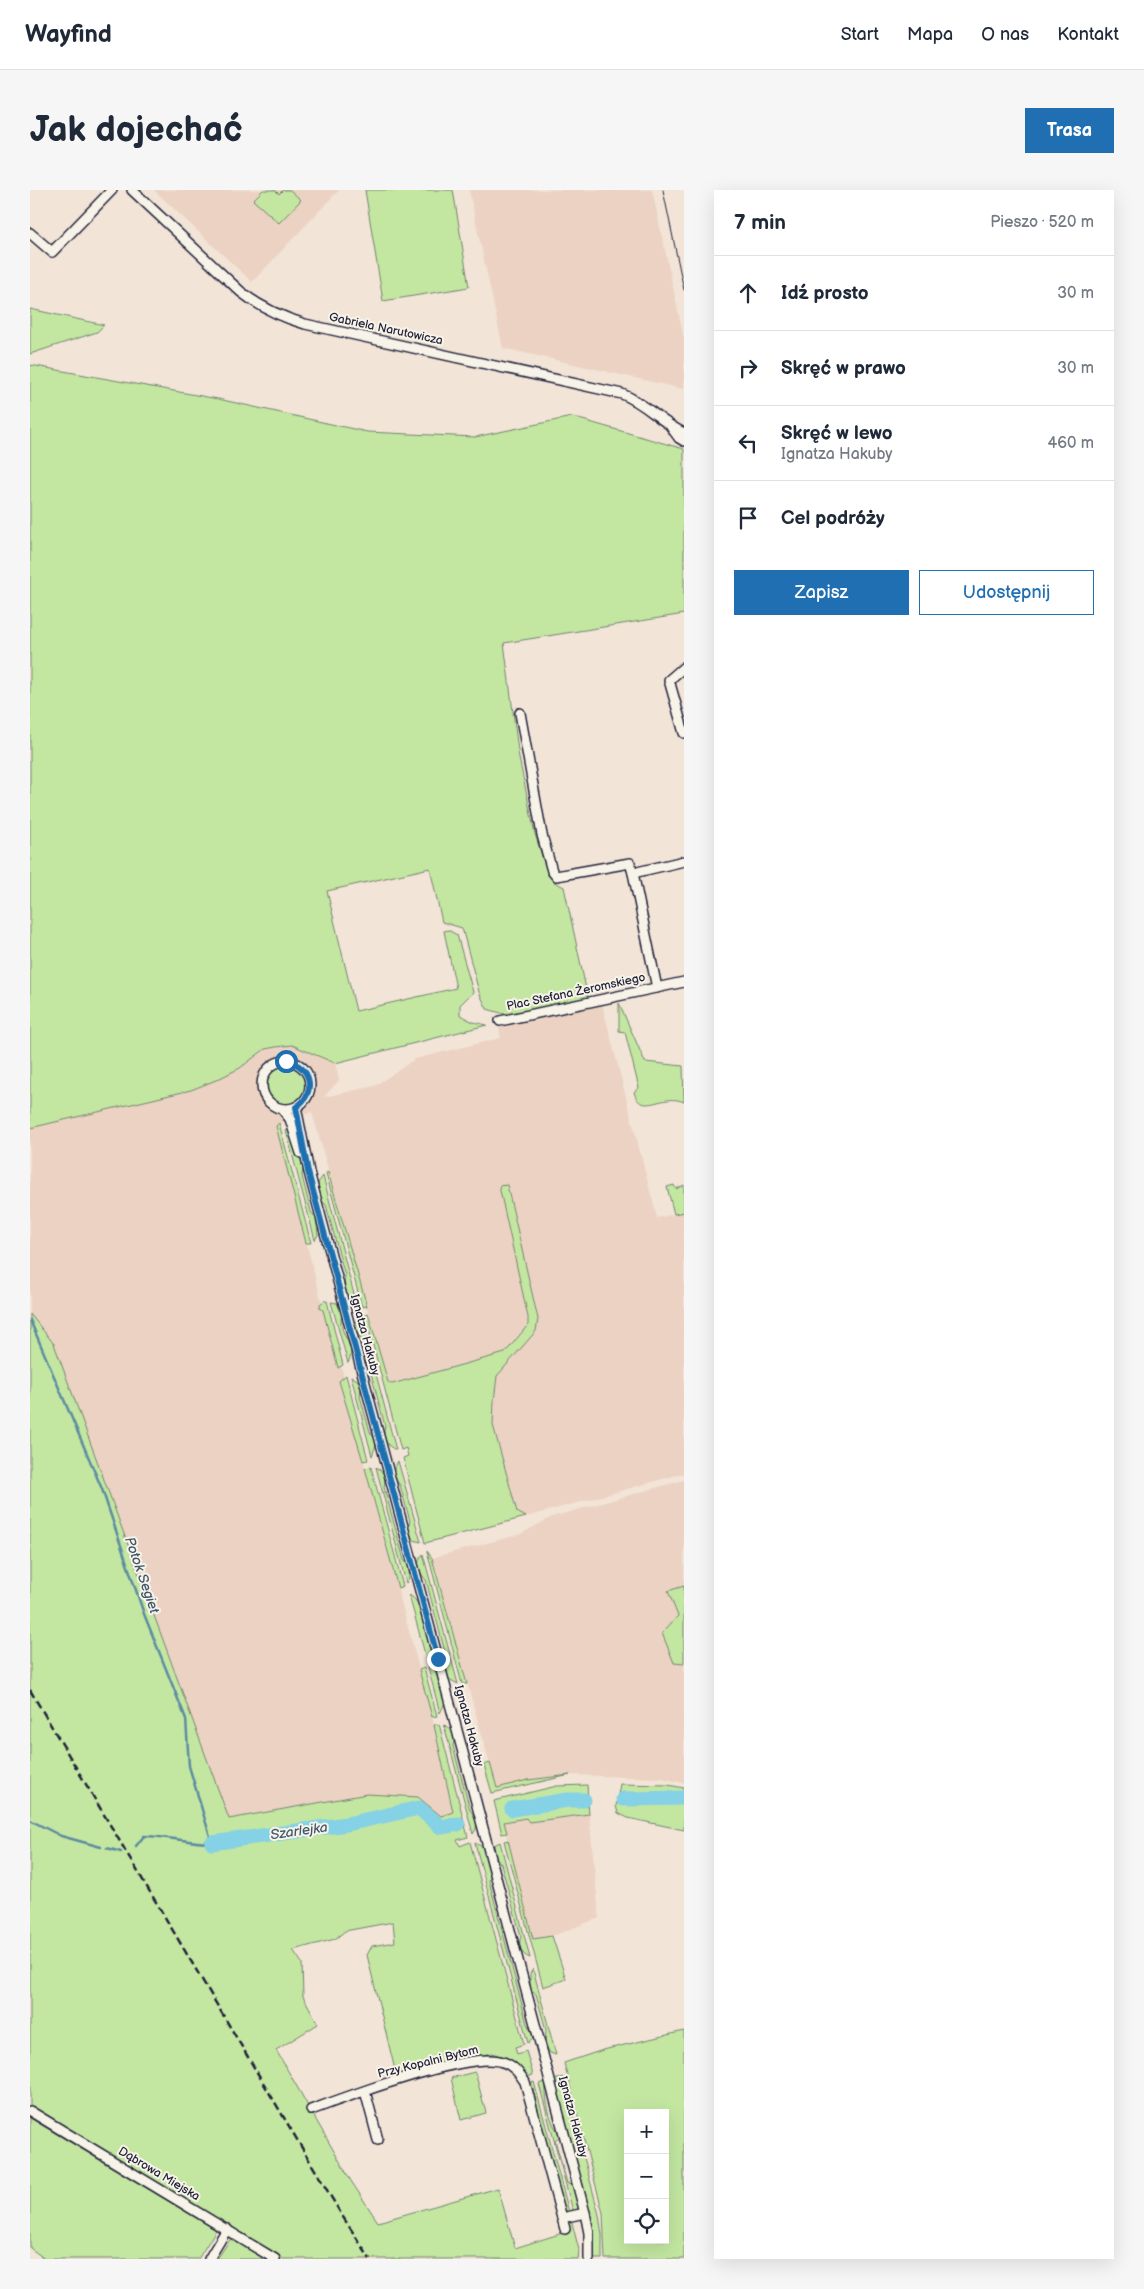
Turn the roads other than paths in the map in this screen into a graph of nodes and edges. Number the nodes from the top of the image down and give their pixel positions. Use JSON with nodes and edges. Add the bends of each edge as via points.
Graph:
{"nodes":[{"id":1,"x":112,"y":190,"type":"edge"},
{"id":2,"x":132,"y":190,"type":"edge"},
{"id":3,"x":30,"y":233,"type":"edge"},
{"id":4,"x":670,"y":425,"type":"junction"},
{"id":5,"x":684,"y":433,"type":"edge"},
{"id":6,"x":684,"y":441,"type":"edge"},
{"id":7,"x":684,"y":667,"type":"edge"},
{"id":8,"x":520,"y":713,"type":"dead end"},
{"id":9,"x":684,"y":733,"type":"edge"},
{"id":10,"x":684,"y":861,"type":"edge"},
{"id":11,"x":633,"y":873,"type":"junction"},
{"id":12,"x":684,"y":982,"type":"edge"},
{"id":13,"x":657,"y":988,"type":"junction"},
{"id":14,"x":500,"y":1021,"type":"dead end"},
{"id":15,"x":296,"y":1107,"type":"junction"},
{"id":16,"x":283,"y":1110,"type":"junction"},
{"id":17,"x":308,"y":1172,"type":"junction"},
{"id":18,"x":365,"y":2091,"type":"junction"},
{"id":19,"x":311,"y":2110,"type":"dead end"},
{"id":20,"x":30,"y":2112,"type":"edge"},
{"id":21,"x":378,"y":2140,"type":"dead end"},
{"id":22,"x":585,"y":2213,"type":"junction"},
{"id":23,"x":562,"y":2218,"type":"junction"},
{"id":24,"x":227,"y":2230,"type":"junction"},
{"id":25,"x":565,"y":2230,"type":"dead end"},
{"id":26,"x":209,"y":2259,"type":"edge"},
{"id":27,"x":275,"y":2259,"type":"edge"},
{"id":28,"x":589,"y":2259,"type":"edge"}],
"edges":[{"from":1,"to":3,"type":"street","via":[[52,252]]},
{"from":2,"to":4,"type":"street","name":"Gabriela Narutowicza","via":[[241,292],[274,313],[306,324],[622,394],[642,403]]},
{"from":4,"to":5,"type":"street","name":"Gabriela Narutowicza"},
{"from":4,"to":6,"type":"street","name":"Gabriela Narutowicza"},
{"from":7,"to":9,"type":"street","via":[[669,680]]},
{"from":8,"to":11,"type":"street","via":[[542,835],[552,871],[556,876],[630,863]]},
{"from":10,"to":11,"type":"street"},
{"from":11,"to":13,"type":"street","name":"Plac Stefana Żeromskiego"},
{"from":12,"to":13,"type":"street","name":"Plac Stefana Żeromskiego"},
{"from":13,"to":14,"type":"street","name":"Plac Stefana Żeromskiego"},
{"from":15,"to":16,"type":"street"},
{"from":15,"to":16,"type":"street","via":[[309,1093],[308,1076],[295,1063],[282,1062],[269,1068],[261,1084],[267,1101]]},
{"from":15,"to":17,"type":"street","name":"Ignatza Hakuby"},
{"from":16,"to":17,"type":"street","name":"Ignatza Hakuby","via":[[290,1119]]},
{"from":17,"to":22,"type":"street","name":"Ignatza Hakuby"},
{"from":18,"to":19,"type":"street","name":"Przy Kopalni Bytom"},
{"from":18,"to":21,"type":"street"},
{"from":18,"to":23,"type":"street","name":"Przy Kopalni Bytom","via":[[477,2060],[501,2061],[512,2067],[525,2082]]},
{"from":20,"to":24,"type":"street","name":"Dąbrowa Miejska"},
{"from":22,"to":23,"type":"street"},
{"from":22,"to":28,"type":"street","name":"Ignatza Hakuby"},
{"from":23,"to":25,"type":"street","name":"Przy Kopalni Bytom"},
{"from":24,"to":26,"type":"street"},
{"from":24,"to":27,"type":"street","name":"Dąbrowa Miejska"}]}
